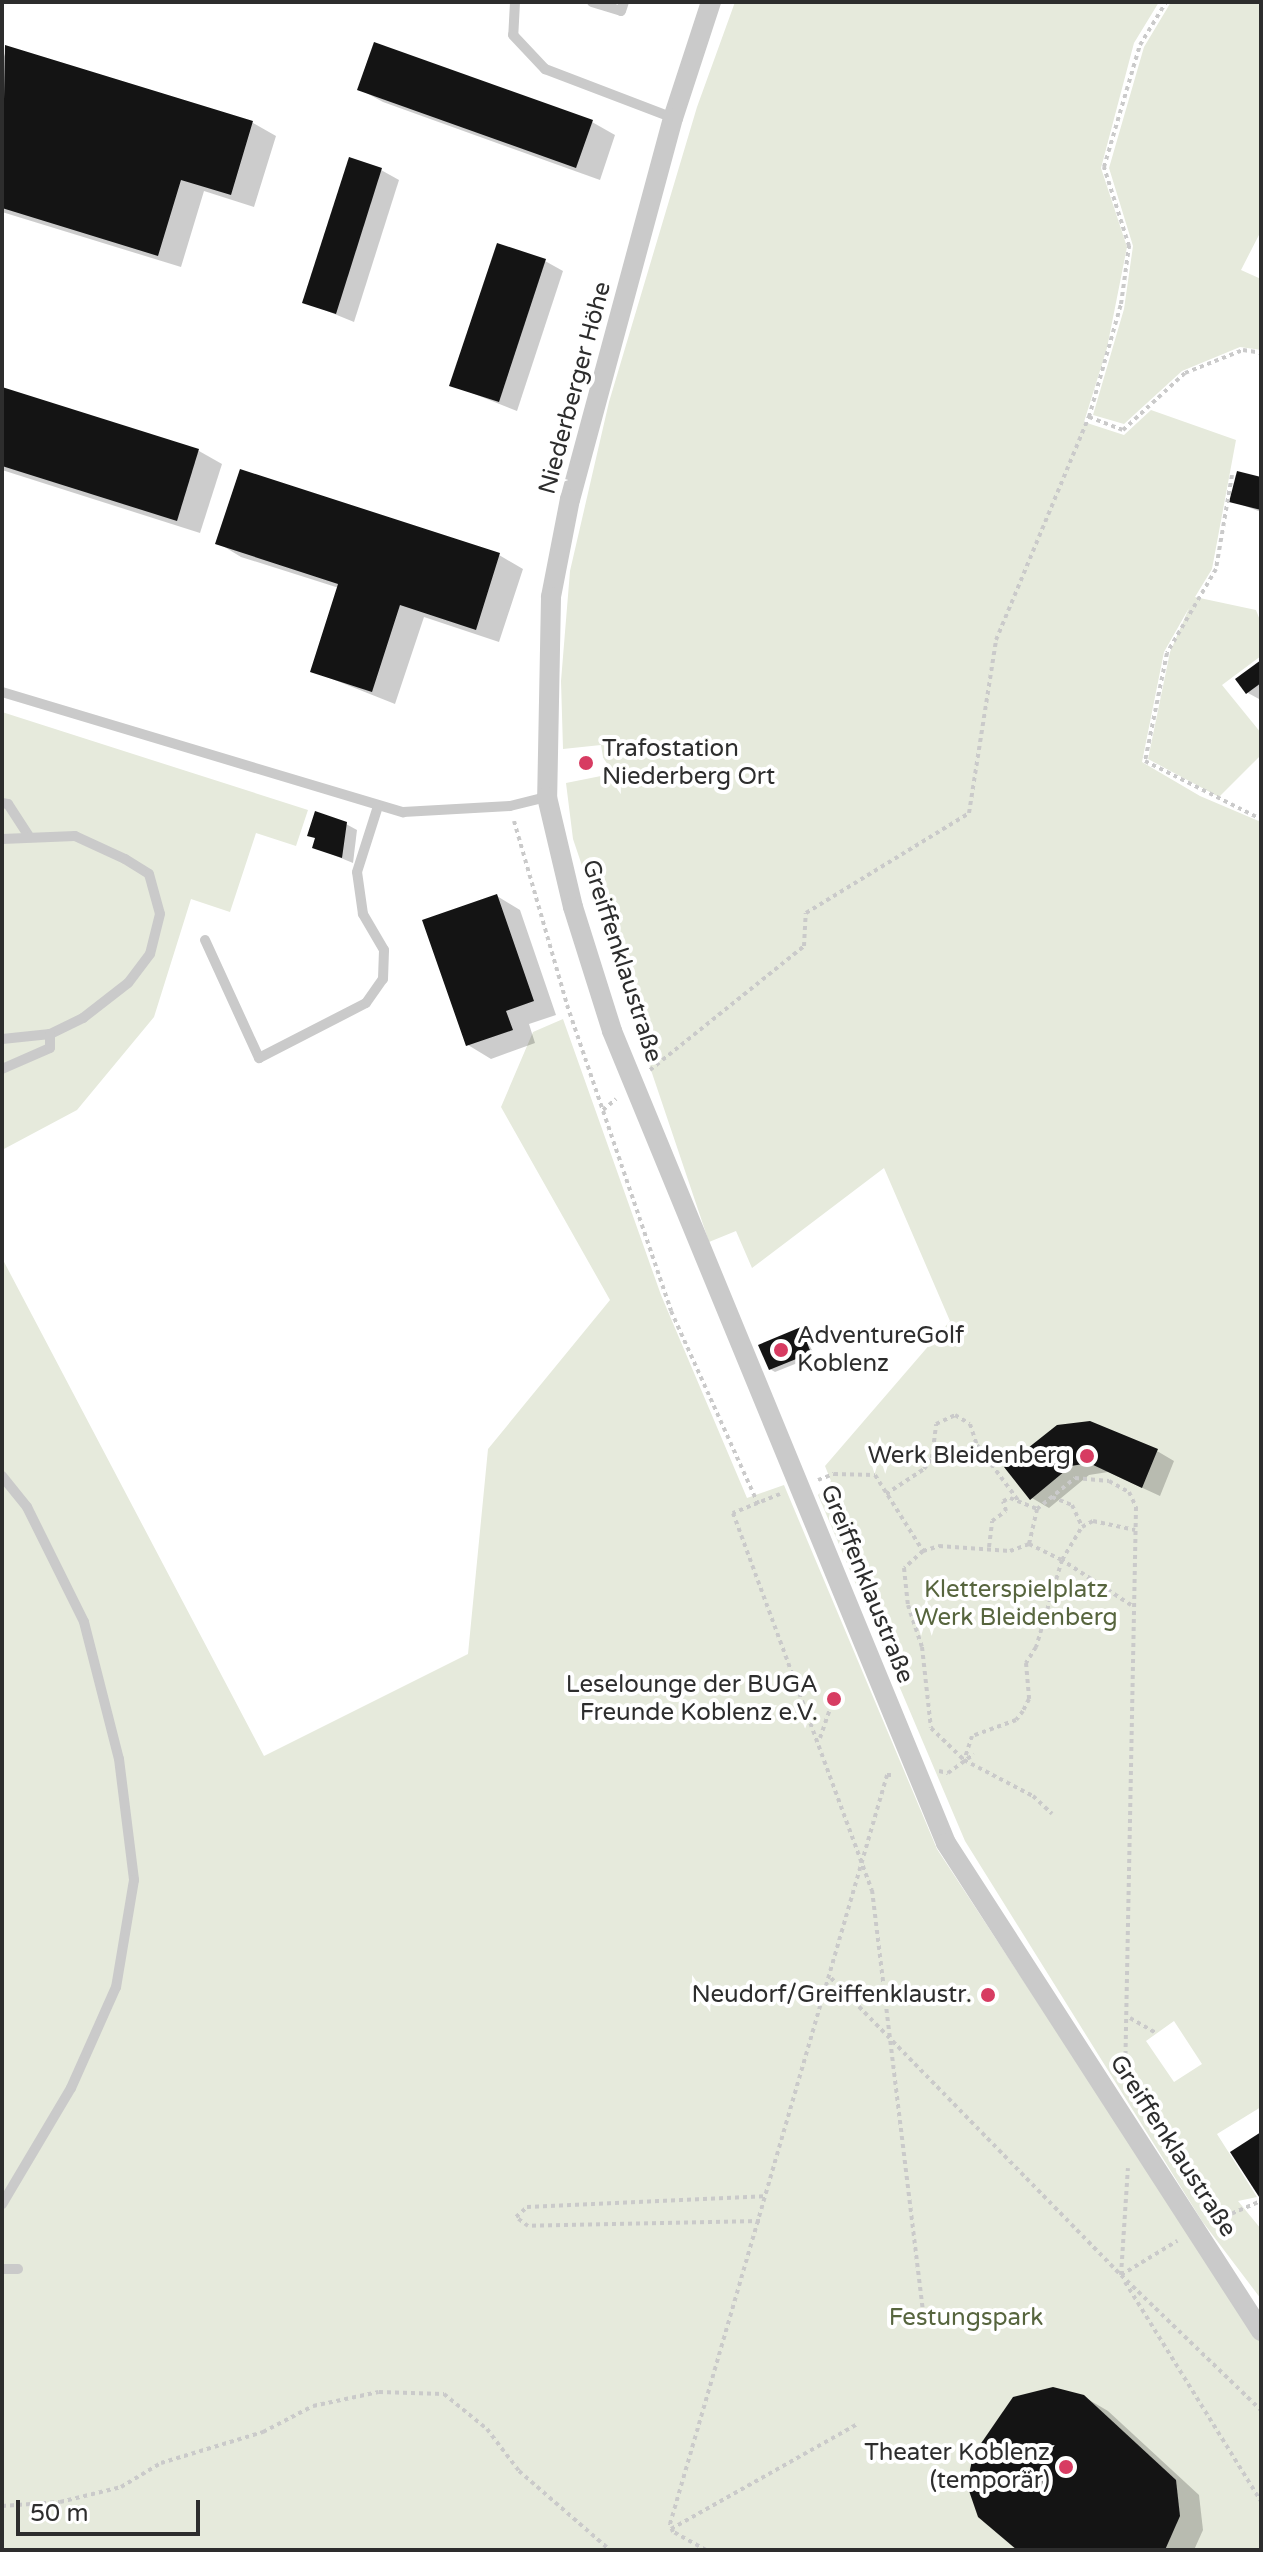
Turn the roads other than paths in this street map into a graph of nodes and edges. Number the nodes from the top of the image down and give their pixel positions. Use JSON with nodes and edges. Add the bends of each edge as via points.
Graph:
{"nodes":[{"id":1,"x":515,"y":2,"type":"edge"},
{"id":2,"x":592,"y":2,"type":"edge"},
{"id":3,"x":624,"y":2,"type":"edge"},
{"id":4,"x":711,"y":2,"type":"edge"},
{"id":5,"x":673,"y":118,"type":"junction"},
{"id":6,"x":2,"y":692,"type":"edge"},
{"id":7,"x":547,"y":797,"type":"junction"},
{"id":8,"x":2,"y":803,"type":"edge"},
{"id":9,"x":378,"y":806,"type":"junction"},
{"id":10,"x":28,"y":835,"type":"junction"},
{"id":11,"x":2,"y":839,"type":"edge"},
{"id":12,"x":205,"y":940,"type":"dead end"},
{"id":13,"x":50,"y":1034,"type":"junction"},
{"id":14,"x":2,"y":1039,"type":"edge"},
{"id":15,"x":2,"y":1069,"type":"edge"},
{"id":16,"x":2,"y":1476,"type":"edge"},
{"id":17,"x":2,"y":2204,"type":"edge"},
{"id":18,"x":2,"y":2269,"type":"edge"},
{"id":19,"x":18,"y":2269,"type":"dead end"},
{"id":20,"x":1261,"y":2331,"type":"edge"}],
"edges":[{"from":1,"to":5,"type":"lane","via":[[513,35],[545,69]]},
{"from":2,"to":3,"type":"lane","via":[[621,11]]},
{"from":4,"to":5,"type":"street","name":"Niederberger Höhe"},
{"from":5,"to":7,"type":"street","name":"Niederberger Höhe","via":[[570,499],[551,597]]},
{"from":6,"to":9,"type":"lane"},
{"from":7,"to":9,"type":"lane","via":[[510,806],[403,812]]},
{"from":7,"to":20,"type":"street","name":"Greiffenklaustraße","via":[[573,907],[612,1031],[946,1843]]},
{"from":8,"to":10,"type":"lane","via":[[8,804]]},
{"from":9,"to":12,"type":"lane","via":[[357,872],[363,914],[384,950],[383,979],[366,1003],[259,1058]]},
{"from":10,"to":11,"type":"lane"},
{"from":10,"to":13,"type":"lane","via":[[75,836],[125,859],[149,874],[160,914],[150,954],[128,983],[83,1018]]},
{"from":13,"to":14,"type":"lane"},
{"from":13,"to":15,"type":"lane","via":[[50,1048]]},
{"from":16,"to":17,"type":"lane","via":[[27,1507],[84,1622],[119,1759],[134,1880],[116,1987],[71,2088]]},
{"from":18,"to":19,"type":"lane"}]}
